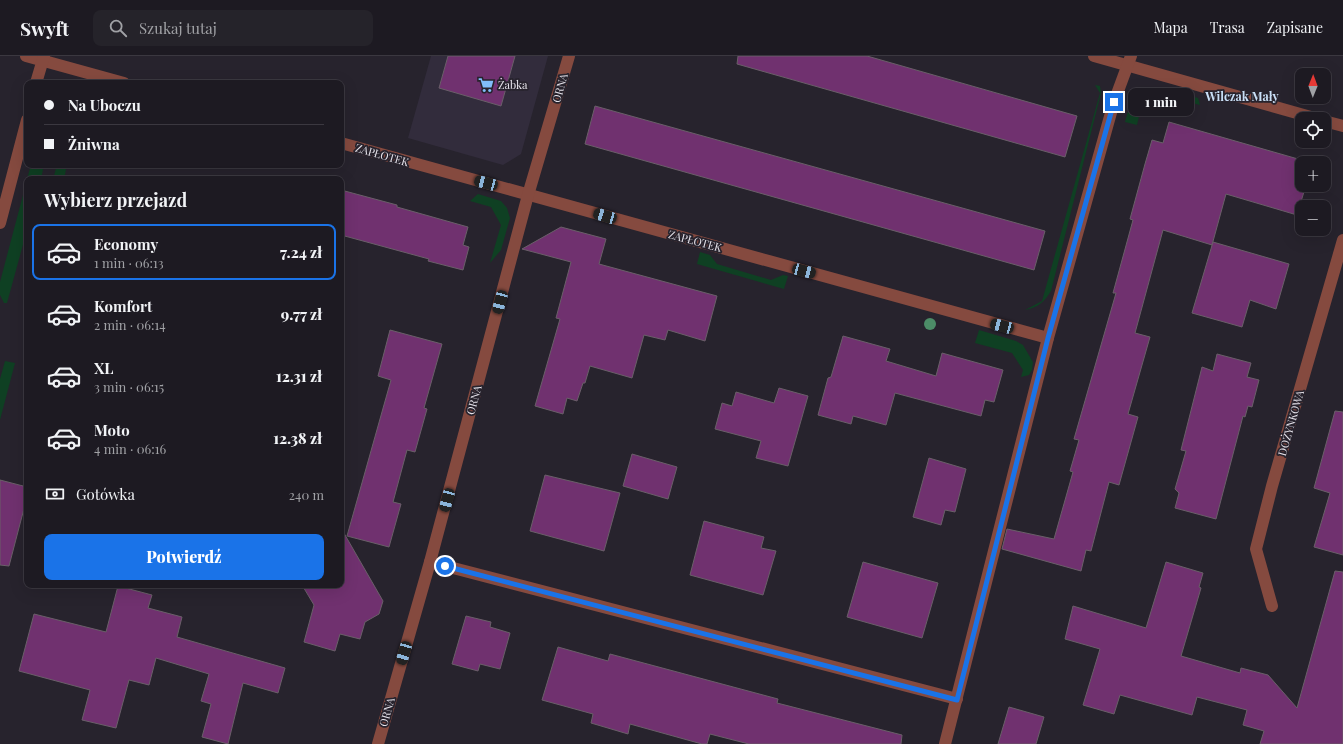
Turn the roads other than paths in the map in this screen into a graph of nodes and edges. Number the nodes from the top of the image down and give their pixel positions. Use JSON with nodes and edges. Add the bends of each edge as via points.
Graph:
{"nodes":[{"id":1,"x":26,"y":56,"type":"edge"},
{"id":2,"x":569,"y":56,"type":"edge"},
{"id":3,"x":1094,"y":56,"type":"edge"},
{"id":4,"x":43,"y":58,"type":"edge"},
{"id":5,"x":1130,"y":61,"type":"edge"},
{"id":6,"x":37,"y":80,"type":"edge"},
{"id":7,"x":114,"y":80,"type":"edge"},
{"id":8,"x":1295,"y":112,"type":"edge"},
{"id":9,"x":1331,"y":123,"type":"edge"},
{"id":10,"x":1343,"y":126,"type":"edge"},
{"id":11,"x":24,"y":131,"type":"edge"},
{"id":12,"x":344,"y":144,"type":"edge"},
{"id":13,"x":528,"y":195,"type":"junction"},
{"id":14,"x":0,"y":223,"type":"edge"},
{"id":15,"x":1343,"y":240,"type":"edge"},
{"id":16,"x":1048,"y":338,"type":"junction"},
{"id":17,"x":430,"y":562,"type":"junction"},
{"id":18,"x":1272,"y":606,"type":"dead end"},
{"id":19,"x":957,"y":700,"type":"junction"},
{"id":20,"x":378,"y":744,"type":"edge"},
{"id":21,"x":944,"y":744,"type":"edge"}],
"edges":[{"from":1,"to":4,"type":"street"},
{"from":2,"to":13,"type":"street","name":"ORNA"},
{"from":3,"to":5,"type":"street"},
{"from":4,"to":6,"type":"street"},
{"from":4,"to":7,"type":"street"},
{"from":5,"to":8,"type":"street"},
{"from":5,"to":16,"type":"street","via":[[1114,102]]},
{"from":9,"to":10,"type":"street"},
{"from":11,"to":14,"type":"street"},
{"from":12,"to":13,"type":"street","name":"ZAPŁOTEK"},
{"from":13,"to":16,"type":"street","name":"ZAPŁOTEK"},
{"from":13,"to":17,"type":"street","name":"ORNA"},
{"from":15,"to":18,"type":"street","name":"DOŻYNKOWA","via":[[1256,549]]},
{"from":16,"to":19,"type":"street"},
{"from":17,"to":19,"type":"street"},
{"from":17,"to":20,"type":"street","name":"ORNA"},
{"from":19,"to":21,"type":"street"}]}
